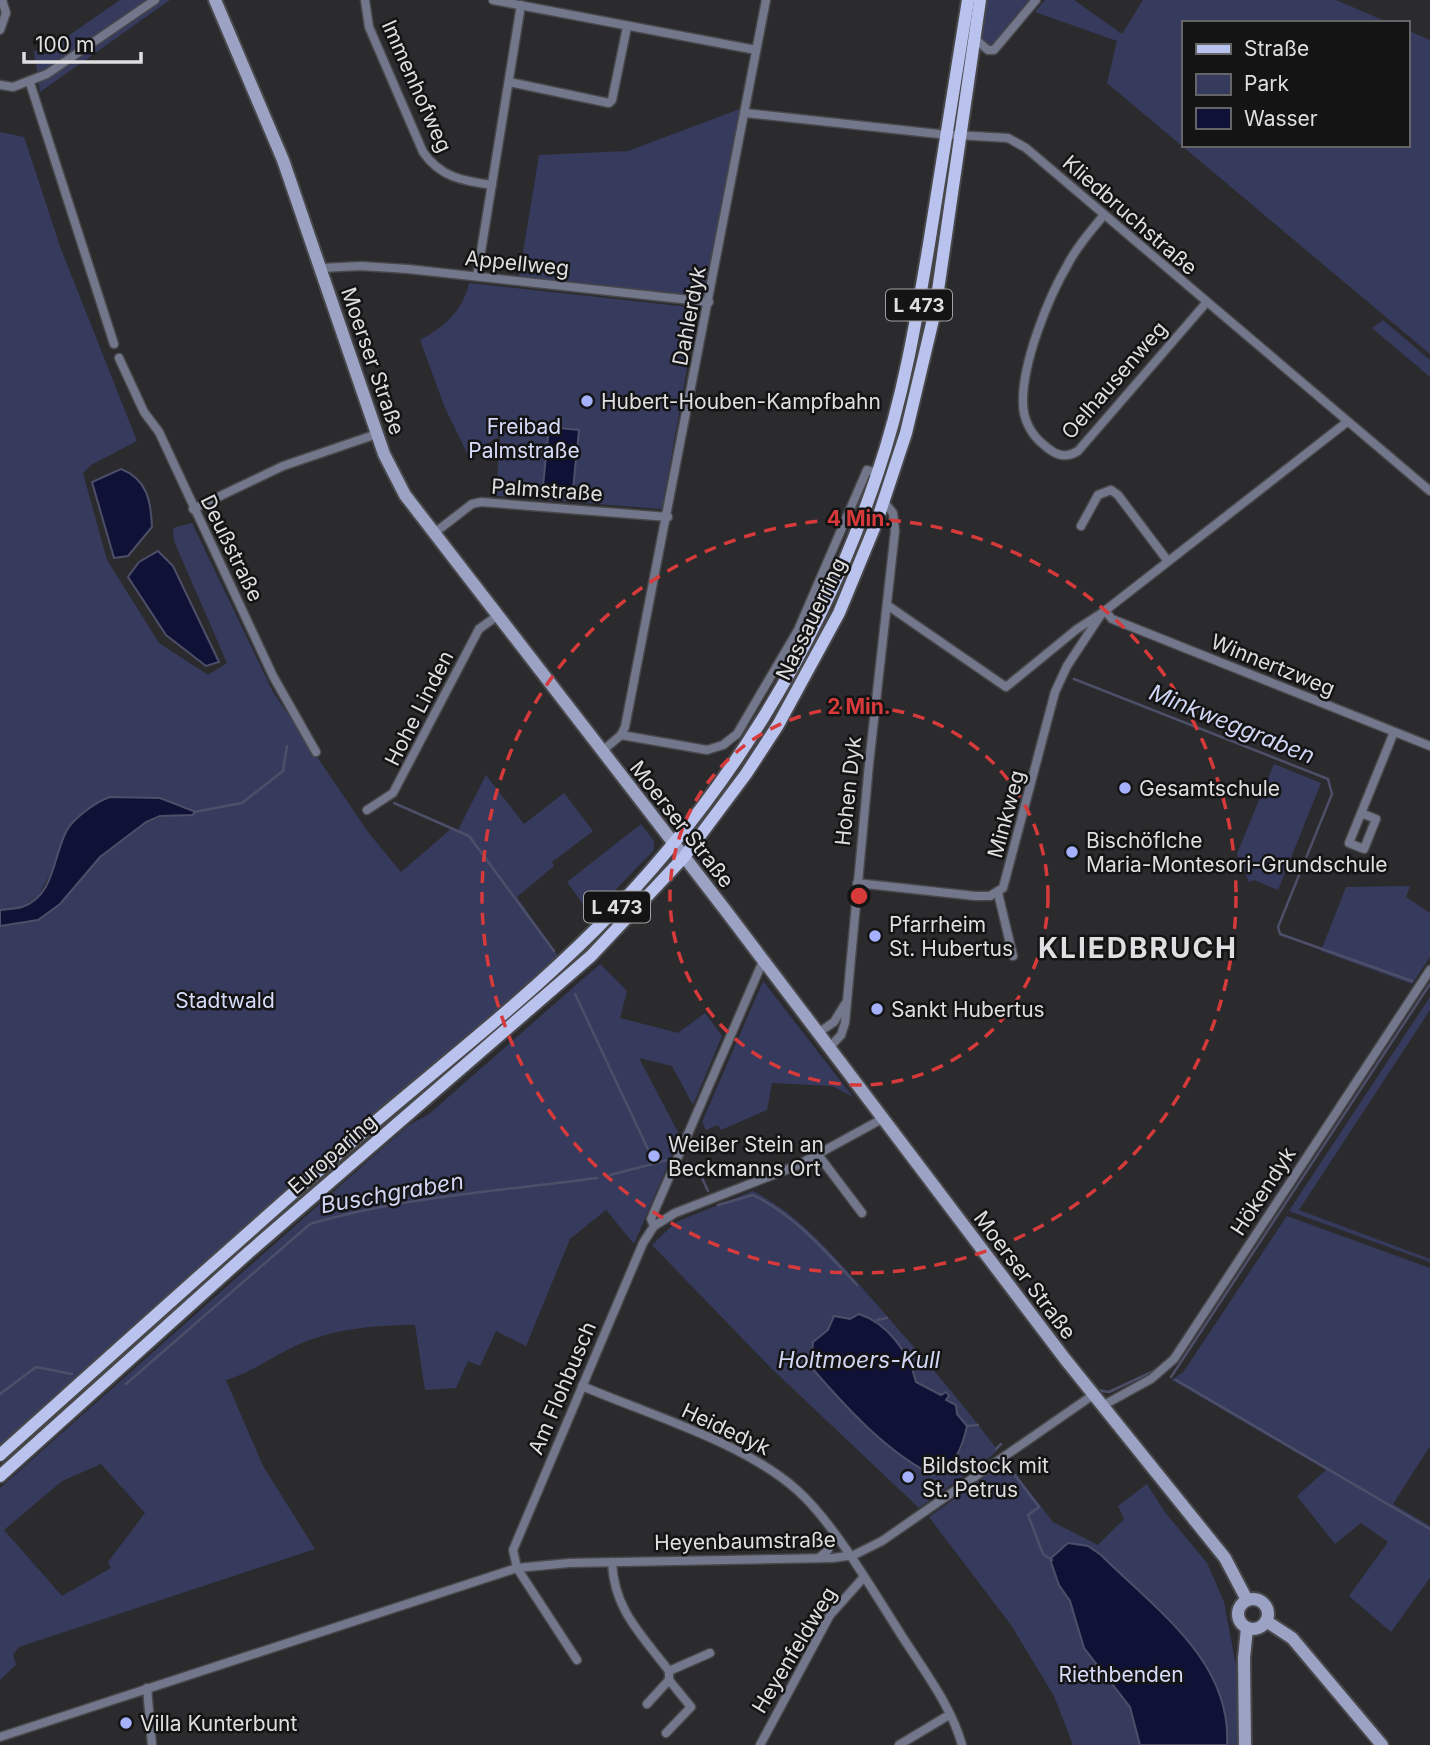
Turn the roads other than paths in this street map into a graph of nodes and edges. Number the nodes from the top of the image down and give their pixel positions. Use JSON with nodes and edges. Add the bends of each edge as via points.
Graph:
{"nodes":[{"id":1,"x":2,"y":0,"type":"edge"},
{"id":2,"x":155,"y":0,"type":"edge"},
{"id":3,"x":215,"y":0,"type":"edge"},
{"id":4,"x":365,"y":0,"type":"edge"},
{"id":5,"x":493,"y":0,"type":"edge"},
{"id":6,"x":766,"y":0,"type":"edge"},
{"id":7,"x":968,"y":0,"type":"edge"},
{"id":8,"x":980,"y":0,"type":"edge"},
{"id":9,"x":1036,"y":0,"type":"edge"},
{"id":10,"x":521,"y":5,"type":"junction"},
{"id":11,"x":626,"y":27,"type":"junction"},
{"id":12,"x":0,"y":30,"type":"edge"},
{"id":13,"x":975,"y":39,"type":"junction"},
{"id":14,"x":756,"y":50,"type":"junction"},
{"id":15,"x":1,"y":82,"type":"edge"},
{"id":16,"x":509,"y":82,"type":"junction"},
{"id":17,"x":30,"y":83,"type":"junction"},
{"id":18,"x":745,"y":113,"type":"junction"},
{"id":19,"x":954,"y":135,"type":"junction"},
{"id":20,"x":492,"y":186,"type":"junction"},
{"id":21,"x":1103,"y":216,"type":"junction"},
{"id":22,"x":321,"y":268,"type":"junction"},
{"id":23,"x":477,"y":275,"type":"junction"},
{"id":24,"x":709,"y":302,"type":"junction"},
{"id":25,"x":1206,"y":303,"type":"junction"},
{"id":26,"x":114,"y":344,"type":"dead end"},
{"id":27,"x":119,"y":358,"type":"dead end"},
{"id":28,"x":1347,"y":422,"type":"junction"},
{"id":29,"x":377,"y":434,"type":"junction"},
{"id":30,"x":873,"y":471,"type":"junction"},
{"id":31,"x":1430,"y":491,"type":"edge"},
{"id":32,"x":884,"y":502,"type":"junction"},
{"id":33,"x":193,"y":509,"type":"junction"},
{"id":34,"x":668,"y":517,"type":"junction"},
{"id":35,"x":1081,"y":527,"type":"dead end"},
{"id":36,"x":433,"y":534,"type":"junction"},
{"id":37,"x":1167,"y":560,"type":"junction"},
{"id":38,"x":887,"y":605,"type":"junction"},
{"id":39,"x":1104,"y":612,"type":"junction"},
{"id":40,"x":497,"y":616,"type":"junction"},
{"id":41,"x":1394,"y":732,"type":"junction"},
{"id":42,"x":621,"y":735,"type":"junction"},
{"id":43,"x":1430,"y":746,"type":"edge"},
{"id":44,"x":316,"y":752,"type":"dead end"},
{"id":45,"x":601,"y":752,"type":"junction"},
{"id":46,"x":368,"y":810,"type":"dead end"},
{"id":47,"x":1361,"y":813,"type":"dead end"},
{"id":48,"x":673,"y":844,"type":"junction"},
{"id":49,"x":684,"y":857,"type":"junction"},
{"id":50,"x":857,"y":883,"type":"junction"},
{"id":51,"x":998,"y":893,"type":"junction"},
{"id":52,"x":1013,"y":956,"type":"dead end"},
{"id":53,"x":763,"y":961,"type":"junction"},
{"id":54,"x":1430,"y":970,"type":"edge"},
{"id":55,"x":845,"y":1004,"type":"junction"},
{"id":56,"x":818,"y":1033,"type":"junction"},
{"id":57,"x":829,"y":1048,"type":"junction"},
{"id":58,"x":882,"y":1119,"type":"junction"},
{"id":59,"x":819,"y":1156,"type":"junction"},
{"id":60,"x":862,"y":1213,"type":"dead end"},
{"id":61,"x":654,"y":1226,"type":"junction"},
{"id":62,"x":582,"y":1386,"type":"junction"},
{"id":63,"x":1093,"y":1395,"type":"junction"},
{"id":64,"x":1101,"y":1406,"type":"junction"},
{"id":65,"x":0,"y":1455,"type":"edge"},
{"id":66,"x":0,"y":1476,"type":"edge"},
{"id":67,"x":833,"y":1535,"type":"junction"},
{"id":68,"x":848,"y":1556,"type":"junction"},
{"id":69,"x":817,"y":1558,"type":"junction"},
{"id":70,"x":612,"y":1562,"type":"junction"},
{"id":71,"x":517,"y":1567,"type":"junction"},
{"id":72,"x":864,"y":1577,"type":"junction"},
{"id":73,"x":1247,"y":1600,"type":"junction"},
{"id":74,"x":1266,"y":1621,"type":"junction"},
{"id":75,"x":1247,"y":1628,"type":"junction"},
{"id":76,"x":710,"y":1653,"type":"dead end"},
{"id":77,"x":577,"y":1660,"type":"dead end"},
{"id":78,"x":669,"y":1675,"type":"junction"},
{"id":79,"x":148,"y":1688,"type":"junction"},
{"id":80,"x":647,"y":1704,"type":"dead end"},
{"id":81,"x":949,"y":1716,"type":"junction"},
{"id":82,"x":666,"y":1733,"type":"dead end"},
{"id":83,"x":0,"y":1737,"type":"edge"},
{"id":84,"x":152,"y":1745,"type":"edge"},
{"id":85,"x":760,"y":1745,"type":"edge"},
{"id":86,"x":899,"y":1745,"type":"edge"},
{"id":87,"x":962,"y":1745,"type":"edge"},
{"id":88,"x":1245,"y":1745,"type":"edge"},
{"id":89,"x":1382,"y":1745,"type":"edge"}],
"edges":[{"from":1,"to":12,"type":"street","via":[[6,13]]},
{"from":2,"to":17,"type":"street"},
{"from":3,"to":22,"type":"main road","name":"Moerser Straße","via":[[283,160]]},
{"from":4,"to":20,"type":"street","name":"Immenhofweg","via":[[369,26],[433,167],[459,181]]},
{"from":5,"to":10,"type":"street"},
{"from":6,"to":14,"type":"street","name":"Dahlerdyk"},
{"from":7,"to":19,"type":"main road","name":"Nassauerring","number":"L 473"},
{"from":8,"to":13,"type":"main road","name":"Nassauerring","number":"L 473"},
{"from":9,"to":13,"type":"street","via":[[993,50]]},
{"from":10,"to":11,"type":"street"},
{"from":10,"to":16,"type":"street"},
{"from":11,"to":14,"type":"street"},
{"from":11,"to":16,"type":"street","via":[[608,103]]},
{"from":13,"to":19,"type":"main road","name":"Nassauerring","number":"L 473"},
{"from":14,"to":18,"type":"street","name":"Dahlerdyk"},
{"from":15,"to":17,"type":"street","via":[[13,87]]},
{"from":16,"to":20,"type":"street"},
{"from":17,"to":26,"type":"street"},
{"from":18,"to":19,"type":"street","name":"Kliedbruchstraße"},
{"from":18,"to":24,"type":"street","name":"Dahlerdyk"},
{"from":19,"to":21,"type":"street","name":"Kliedbruchstraße","via":[[1008,138],[1026,148]]},
{"from":19,"to":30,"type":"main road","name":"Nassauerring","number":"L 473","via":[[907,373]]},
{"from":19,"to":32,"type":"main road","name":"Nassauerring","number":"L 473","via":[[935,311]]},
{"from":20,"to":23,"type":"street"},
{"from":21,"to":25,"type":"street","name":"Kliedbruchstraße"},
{"from":21,"to":25,"type":"street","name":"Oelhausenweg","via":[[1058,282],[1029,367],[1025,419],[1044,446],[1060,456],[1077,451]]},
{"from":22,"to":23,"type":"street","name":"Appellweg","via":[[361,266]]},
{"from":22,"to":29,"type":"main road","name":"Moerser Straße"},
{"from":23,"to":24,"type":"street","name":"Appellweg"},
{"from":24,"to":34,"type":"street","name":"Dahlerdyk"},
{"from":25,"to":28,"type":"street","name":"Kliedbruchstraße"},
{"from":27,"to":33,"type":"street","name":"Deußstraße"},
{"from":28,"to":31,"type":"street","name":"Kliedbruchstraße"},
{"from":28,"to":37,"type":"street","name":"Minkweg"},
{"from":29,"to":33,"type":"street","via":[[283,466]]},
{"from":29,"to":36,"type":"main road","name":"Moerser Straße","via":[[393,474]]},
{"from":30,"to":42,"type":"street","name":"Nassauerring","via":[[798,631],[737,734],[707,750]]},
{"from":30,"to":48,"type":"main road","name":"Nassauerring","number":"L 473","via":[[826,603],[796,663],[734,766]]},
{"from":32,"to":38,"type":"street","name":"Hohen Dyk","via":[[893,513],[895,531]]},
{"from":32,"to":49,"type":"main road","name":"Nassauerring","number":"L 473","via":[[839,614],[778,725]]},
{"from":33,"to":44,"type":"street","name":"Deußstraße"},
{"from":34,"to":36,"type":"street","name":"Palmstraße","via":[[481,502]]},
{"from":34,"to":42,"type":"street","name":"Dahlerdyk"},
{"from":35,"to":37,"type":"street","via":[[1089,506],[1103,491],[1111,490]]},
{"from":36,"to":40,"type":"main road","name":"Moerser Straße"},
{"from":37,"to":39,"type":"street","name":"Minkweg"},
{"from":38,"to":39,"type":"street","name":"Minkweg","via":[[1006,687]]},
{"from":38,"to":50,"type":"street","name":"Hohen Dyk"},
{"from":39,"to":41,"type":"street","name":"Winnertzweg"},
{"from":39,"to":51,"type":"street","name":"Minkweg","via":[[1066,666],[1055,692],[1007,877]]},
{"from":40,"to":45,"type":"main road","name":"Moerser Straße"},
{"from":40,"to":46,"type":"street","name":"Hohe Linden","via":[[479,629],[394,793]]},
{"from":41,"to":43,"type":"street","name":"Winnertzweg"},
{"from":41,"to":47,"type":"street"},
{"from":42,"to":45,"type":"street"},
{"from":45,"to":48,"type":"main road","name":"Moerser Straße"},
{"from":48,"to":49,"type":"main road","name":"Moerser Straße"},
{"from":48,"to":65,"type":"main road","name":"Europaring","number":"L 473","via":[[561,963],[259,1223]]},
{"from":49,"to":53,"type":"main road","name":"Moerser Straße"},
{"from":49,"to":66,"type":"main road","name":"Europaring","number":"L 473","via":[[569,975],[258,1244]]},
{"from":50,"to":51,"type":"street","via":[[975,896]]},
{"from":50,"to":55,"type":"street","name":"Hohen Dyk"},
{"from":51,"to":52,"type":"street"},
{"from":53,"to":56,"type":"main road","name":"Moerser Straße"},
{"from":53,"to":61,"type":"street","name":"Am Flohbusch","via":[[651,1219]]},
{"from":54,"to":64,"type":"street","name":"Hökendyk","via":[[1174,1359],[1151,1379]]},
{"from":55,"to":56,"type":"street","via":[[834,1022]]},
{"from":55,"to":57,"type":"street","name":"Hohen Dyk","via":[[841,1035]]},
{"from":56,"to":57,"type":"main road","name":"Moerser Straße"},
{"from":57,"to":58,"type":"main road","name":"Moerser Straße"},
{"from":58,"to":59,"type":"street"},
{"from":58,"to":63,"type":"main road","name":"Moerser Straße"},
{"from":59,"to":60,"type":"street"},
{"from":59,"to":61,"type":"street","via":[[674,1213]]},
{"from":61,"to":62,"type":"street","name":"Am Flohbusch"},
{"from":62,"to":67,"type":"street","name":"Heidedyk","via":[[769,1468],[810,1502]]},
{"from":62,"to":71,"type":"street","name":"Am Flohbusch","via":[[515,1542]]},
{"from":63,"to":64,"type":"main road","name":"Moerser Straße"},
{"from":63,"to":68,"type":"street","name":"Heyenbaumstraße","via":[[882,1541]]},
{"from":64,"to":73,"type":"main road","name":"Moerser Straße","via":[[1225,1558]]},
{"from":67,"to":68,"type":"street","name":"Heidedyk"},
{"from":67,"to":69,"type":"street","via":[[828,1550]]},
{"from":68,"to":69,"type":"street","name":"Heyenbaumstraße"},
{"from":68,"to":72,"type":"street","name":"Heidedyk"},
{"from":69,"to":70,"type":"street","name":"Heyenbaumstraße"},
{"from":70,"to":71,"type":"street","name":"Heyenbaumstraße"},
{"from":70,"to":78,"type":"street","via":[[613,1586],[622,1610]]},
{"from":71,"to":77,"type":"street"},
{"from":71,"to":79,"type":"street","name":"Heyenbaumstraße"},
{"from":72,"to":81,"type":"street","name":"Heidedyk"},
{"from":72,"to":85,"type":"street","name":"Heyenfeldweg","via":[[830,1615]]},
{"from":73,"to":74,"type":"main road","name":"Moerser Straße","via":[[1264,1604]]},
{"from":73,"to":75,"type":"main road","name":"Moerser Straße","via":[[1237,1616]]},
{"from":74,"to":75,"type":"main road"},
{"from":74,"to":89,"type":"main road","via":[[1292,1639]]},
{"from":75,"to":88,"type":"main road"},
{"from":76,"to":78,"type":"street"},
{"from":78,"to":80,"type":"street"},
{"from":78,"to":82,"type":"street","via":[[691,1707]]},
{"from":79,"to":83,"type":"street","name":"Heyenbaumstraße"},
{"from":79,"to":84,"type":"street"},
{"from":81,"to":86,"type":"street"},
{"from":81,"to":87,"type":"street","name":"Heidedyk"}]}
